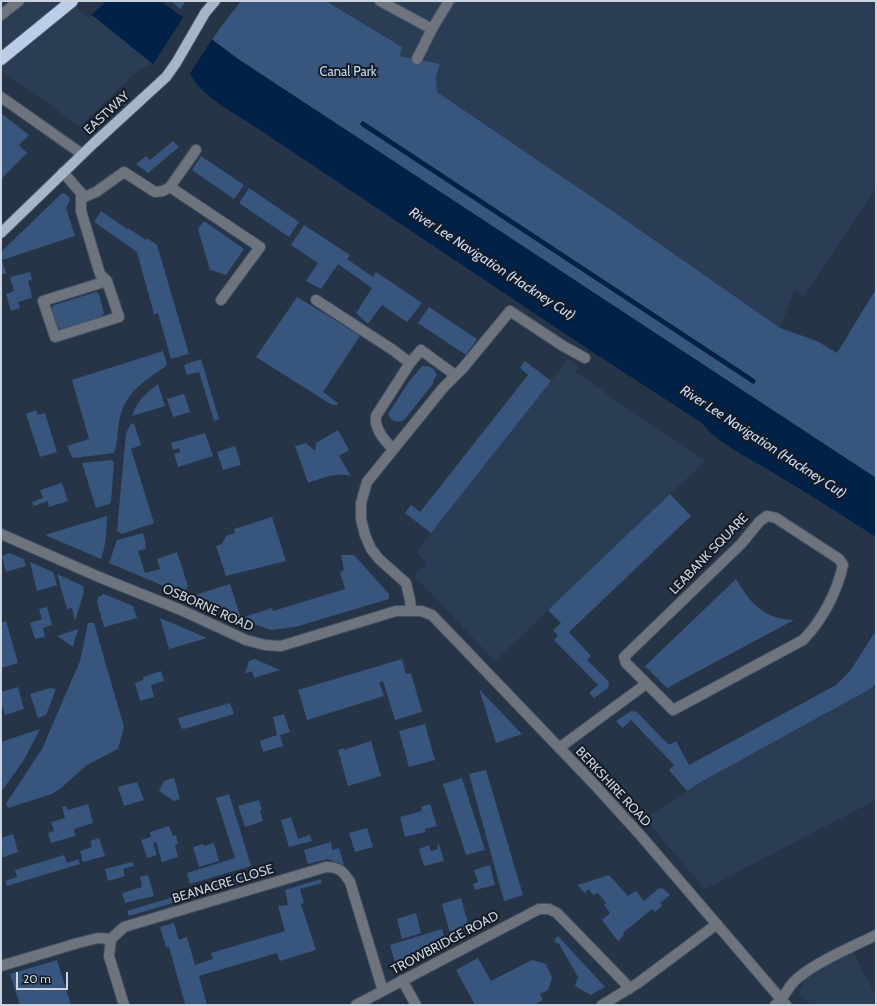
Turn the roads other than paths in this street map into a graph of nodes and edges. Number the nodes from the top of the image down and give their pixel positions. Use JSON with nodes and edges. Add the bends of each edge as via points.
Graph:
{"nodes":[{"id":1,"x":19,"y":1,"type":"edge"},
{"id":2,"x":72,"y":1,"type":"edge"},
{"id":3,"x":215,"y":1,"type":"edge"},
{"id":4,"x":380,"y":1,"type":"edge"},
{"id":5,"x":449,"y":1,"type":"edge"},
{"id":6,"x":1,"y":15,"type":"edge"},
{"id":7,"x":432,"y":29,"type":"junction"},
{"id":8,"x":1,"y":59,"type":"edge"},
{"id":9,"x":417,"y":59,"type":"dead end"},
{"id":10,"x":1,"y":97,"type":"edge"},
{"id":11,"x":196,"y":150,"type":"dead end"},
{"id":12,"x":82,"y":154,"type":"junction"},
{"id":13,"x":63,"y":172,"type":"junction"},
{"id":14,"x":170,"y":187,"type":"junction"},
{"id":15,"x":82,"y":198,"type":"junction"},
{"id":16,"x":1,"y":233,"type":"edge"},
{"id":17,"x":107,"y":281,"type":"junction"},
{"id":18,"x":221,"y":300,"type":"dead end"},
{"id":19,"x":316,"y":300,"type":"dead end"},
{"id":20,"x":585,"y":358,"type":"dead end"},
{"id":21,"x":410,"y":363,"type":"junction"},
{"id":22,"x":455,"y":375,"type":"junction"},
{"id":23,"x":393,"y":449,"type":"junction"},
{"id":24,"x":1,"y":534,"type":"edge"},
{"id":25,"x":411,"y":610,"type":"junction"},
{"id":26,"x":646,"y":684,"type":"junction"},
{"id":27,"x":559,"y":748,"type":"junction"},
{"id":28,"x":717,"y":924,"type":"junction"},
{"id":29,"x":876,"y":935,"type":"edge"},
{"id":30,"x":111,"y":939,"type":"junction"},
{"id":31,"x":1,"y":966,"type":"edge"},
{"id":32,"x":402,"y":980,"type":"junction"},
{"id":33,"x":629,"y":989,"type":"junction"},
{"id":34,"x":383,"y":991,"type":"junction"},
{"id":35,"x":781,"y":1003,"type":"edge"},
{"id":36,"x":124,"y":1005,"type":"edge"},
{"id":37,"x":356,"y":1005,"type":"edge"},
{"id":38,"x":416,"y":1005,"type":"edge"},
{"id":39,"x":602,"y":1005,"type":"edge"}],
"edges":[{"from":1,"to":6,"type":"street"},
{"from":2,"to":8,"type":"highway"},
{"from":3,"to":12,"type":"main road","name":"EASTWAY","via":[[166,77]]},
{"from":4,"to":7,"type":"street"},
{"from":5,"to":7,"type":"street"},
{"from":7,"to":9,"type":"street"},
{"from":10,"to":12,"type":"street"},
{"from":11,"to":14,"type":"street"},
{"from":12,"to":13,"type":"main road","name":"EASTWAY"},
{"from":13,"to":15,"type":"street","via":[[81,193]]},
{"from":13,"to":16,"type":"main road","name":"EASTWAY"},
{"from":14,"to":15,"type":"street","via":[[155,192],[124,172],[96,192]]},
{"from":14,"to":18,"type":"street","via":[[260,247]]},
{"from":15,"to":17,"type":"street","via":[[81,211],[100,274]]},
{"from":17,"to":17,"type":"street","via":[[119,317],[55,337],[43,301]]},
{"from":19,"to":21,"type":"street"},
{"from":20,"to":22,"type":"street","via":[[510,311]]},
{"from":21,"to":22,"type":"street","via":[[421,350]]},
{"from":21,"to":23,"type":"street","via":[[376,416],[375,422],[380,433]]},
{"from":22,"to":23,"type":"street"},
{"from":23,"to":25,"type":"street","via":[[367,482],[361,503],[361,519],[371,549],[379,560],[406,583]]},
{"from":24,"to":25,"type":"street","name":"OSBORNE ROAD","via":[[246,640],[265,645],[281,646],[396,611]]},
{"from":25,"to":27,"type":"street","name":"BERKSHIRE ROAD","via":[[432,616]]},
{"from":26,"to":26,"type":"street","name":"LEABANK SQUARE","via":[[674,710],[803,640],[830,602],[843,565],[839,559],[776,518],[767,516],[624,657],[626,663]]},
{"from":26,"to":27,"type":"street"},
{"from":27,"to":28,"type":"street","name":"BERKSHIRE ROAD","via":[[633,827]]},
{"from":28,"to":33,"type":"street"},
{"from":28,"to":35,"type":"street","name":"BERKSHIRE ROAD"},
{"from":29,"to":35,"type":"street","via":[[798,977],[788,988]]},
{"from":30,"to":31,"type":"street","via":[[98,938]]},
{"from":30,"to":34,"type":"street","name":"BEANACRE CLOSE","via":[[124,927],[326,867],[336,867],[350,882]]},
{"from":30,"to":36,"type":"street","via":[[109,956]]},
{"from":32,"to":33,"type":"street","name":"TROWBRIDGE ROAD","via":[[539,909],[549,908]]},
{"from":32,"to":34,"type":"street","name":"TROWBRIDGE ROAD"},
{"from":32,"to":38,"type":"street"},
{"from":33,"to":39,"type":"street"},
{"from":34,"to":37,"type":"street","name":"TROWBRIDGE ROAD"}]}
